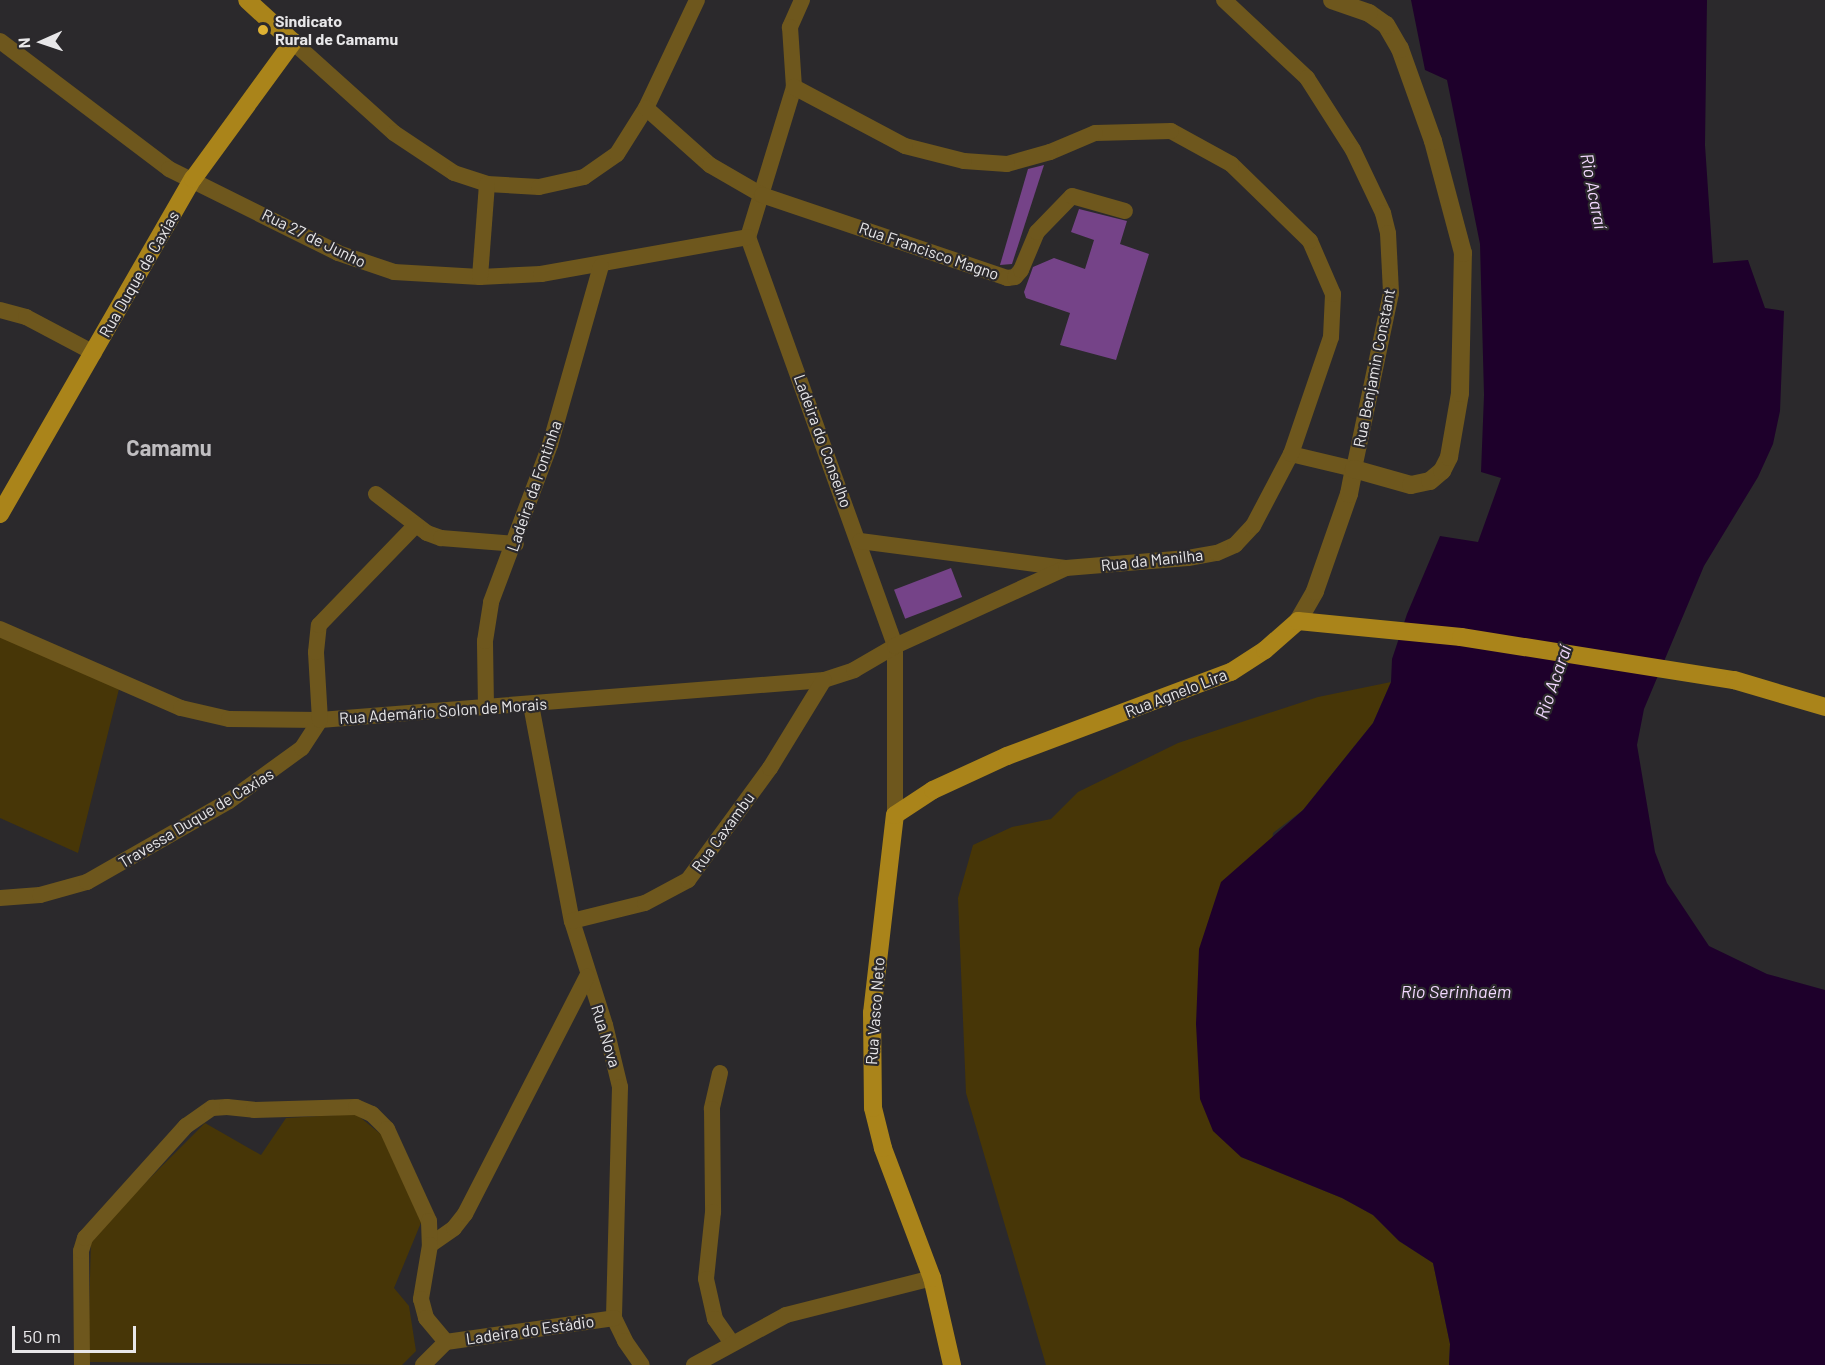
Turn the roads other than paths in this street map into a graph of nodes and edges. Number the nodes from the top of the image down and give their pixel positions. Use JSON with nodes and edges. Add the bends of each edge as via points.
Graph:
{"nodes":[{"id":1,"x":248,"y":0,"type":"edge"},
{"id":2,"x":697,"y":0,"type":"edge"},
{"id":3,"x":802,"y":0,"type":"edge"},
{"id":4,"x":1224,"y":0,"type":"edge"},
{"id":5,"x":1332,"y":0,"type":"edge"},
{"id":6,"x":0,"y":41,"type":"edge"},
{"id":7,"x":293,"y":42,"type":"junction"},
{"id":8,"x":794,"y":87,"type":"junction"},
{"id":9,"x":646,"y":108,"type":"junction"},
{"id":10,"x":193,"y":179,"type":"junction"},
{"id":11,"x":487,"y":183,"type":"junction"},
{"id":12,"x":762,"y":195,"type":"junction"},
{"id":13,"x":1125,"y":211,"type":"dead end"},
{"id":14,"x":748,"y":237,"type":"junction"},
{"id":15,"x":601,"y":266,"type":"junction"},
{"id":16,"x":480,"y":277,"type":"junction"},
{"id":17,"x":0,"y":310,"type":"edge"},
{"id":18,"x":94,"y":353,"type":"junction"},
{"id":19,"x":1291,"y":454,"type":"junction"},
{"id":20,"x":1354,"y":469,"type":"junction"},
{"id":21,"x":375,"y":494,"type":"dead end"},
{"id":22,"x":0,"y":514,"type":"edge"},
{"id":23,"x":416,"y":525,"type":"junction"},
{"id":24,"x":860,"y":541,"type":"junction"},
{"id":25,"x":516,"y":544,"type":"junction"},
{"id":26,"x":1066,"y":568,"type":"junction"},
{"id":27,"x":1299,"y":621,"type":"junction"},
{"id":28,"x":0,"y":629,"type":"edge"},
{"id":29,"x":895,"y":646,"type":"junction"},
{"id":30,"x":824,"y":680,"type":"junction"},
{"id":31,"x":531,"y":705,"type":"junction"},
{"id":32,"x":486,"y":707,"type":"junction"},
{"id":33,"x":1825,"y":707,"type":"edge"},
{"id":34,"x":320,"y":720,"type":"junction"},
{"id":35,"x":895,"y":814,"type":"junction"},
{"id":36,"x":0,"y":898,"type":"edge"},
{"id":37,"x":572,"y":921,"type":"junction"},
{"id":38,"x":586,"y":977,"type":"junction"},
{"id":39,"x":720,"y":1074,"type":"dead end"},
{"id":40,"x":430,"y":1245,"type":"junction"},
{"id":41,"x":932,"y":1278,"type":"junction"},
{"id":42,"x":614,"y":1318,"type":"junction"},
{"id":43,"x":446,"y":1342,"type":"junction"},
{"id":44,"x":731,"y":1342,"type":"junction"},
{"id":45,"x":82,"y":1365,"type":"edge"},
{"id":46,"x":423,"y":1365,"type":"edge"},
{"id":47,"x":642,"y":1365,"type":"edge"},
{"id":48,"x":694,"y":1365,"type":"edge"},
{"id":49,"x":952,"y":1365,"type":"edge"}],
"edges":[{"from":1,"to":7,"type":"main road"},
{"from":2,"to":9,"type":"street"},
{"from":3,"to":8,"type":"street","via":[[790,27]]},
{"from":4,"to":20,"type":"street","name":"Rua Benjamin Constant","via":[[1306,78],[1353,150],[1383,213],[1392,264],[1391,293]]},
{"from":5,"to":20,"type":"street","via":[[1369,13],[1386,25],[1400,49],[1433,141],[1463,253],[1460,393],[1449,457],[1442,471],[1430,481],[1411,484]]},
{"from":6,"to":10,"type":"street","name":"Rua 27 de Junho","via":[[144,154]]},
{"from":7,"to":10,"type":"main road","name":"Rua Duque de Caxias"},
{"from":7,"to":11,"type":"street","via":[[394,133],[454,173]]},
{"from":8,"to":12,"type":"street"},
{"from":8,"to":19,"type":"street","name":"Rua da Manilha","via":[[905,146],[964,161],[1007,164],[1095,133],[1171,131],[1231,164],[1310,240],[1327,274],[1335,314],[1324,364]]},
{"from":9,"to":11,"type":"street","via":[[617,154],[585,177],[539,187]]},
{"from":9,"to":12,"type":"street","via":[[710,165]]},
{"from":10,"to":16,"type":"street","name":"Rua 27 de Junho","via":[[369,266],[394,272]]},
{"from":10,"to":18,"type":"main road","name":"Rua Duque de Caxias"},
{"from":11,"to":16,"type":"street"},
{"from":12,"to":13,"type":"street","name":"Rua Francisco Magno","via":[[1006,278],[1015,277],[1021,270],[1037,232],[1072,196]]},
{"from":12,"to":14,"type":"street"},
{"from":14,"to":15,"type":"street","name":"Rua 27 de Junho"},
{"from":14,"to":24,"type":"street","name":"Ladeira do Conselho"},
{"from":15,"to":16,"type":"street","name":"Rua 27 de Junho"},
{"from":15,"to":25,"type":"street","name":"Ladeira da Fontinha","via":[[578,354]]},
{"from":17,"to":18,"type":"street","via":[[26,317]]},
{"from":18,"to":22,"type":"main road","name":"Rua Duque de Caxias"},
{"from":19,"to":20,"type":"street"},
{"from":19,"to":26,"type":"street","name":"Rua da Manilha","via":[[1253,526],[1235,545],[1217,554],[1188,558]]},
{"from":20,"to":27,"type":"street","name":"Rua Agnelo Lira","via":[[1315,591]]},
{"from":21,"to":23,"type":"street"},
{"from":23,"to":25,"type":"street","via":[[441,538]]},
{"from":23,"to":34,"type":"street","via":[[319,626],[316,652]]},
{"from":24,"to":26,"type":"street","name":"Rua da Manilha"},
{"from":24,"to":29,"type":"street","name":"Ladeira do Conselho"},
{"from":25,"to":32,"type":"street","name":"Ladeira da Fontinha","via":[[491,602],[485,641]]},
{"from":26,"to":29,"type":"street","name":"Rua da Manilha"},
{"from":27,"to":33,"type":"main road","via":[[1461,637],[1734,680]]},
{"from":27,"to":35,"type":"main road","name":"Rua Agnelo Lira","via":[[1231,672],[1007,756],[933,790]]},
{"from":28,"to":34,"type":"street","name":"Rua Ademário Solon de Morais","via":[[181,708],[229,719]]},
{"from":29,"to":30,"type":"street","name":"Rua Ademário Solon de Morais","via":[[854,670]]},
{"from":29,"to":35,"type":"street","name":"Rua Vasco Neto"},
{"from":30,"to":31,"type":"street","name":"Rua Ademário Solon de Morais"},
{"from":30,"to":37,"type":"street","name":"Rua Caxambu","via":[[770,768],[688,880],[645,903]]},
{"from":31,"to":32,"type":"street","name":"Rua Ademário Solon de Morais"},
{"from":31,"to":37,"type":"street","name":"Rua Nova"},
{"from":32,"to":34,"type":"street","name":"Rua Ademário Solon de Morais"},
{"from":34,"to":36,"type":"street","name":"Travessa Duque de Caxias","via":[[302,748],[267,777],[130,859],[63,890]]},
{"from":35,"to":41,"type":"main road","name":"Rua Vasco Neto","via":[[872,1013],[873,1108],[883,1148]]},
{"from":37,"to":38,"type":"street","name":"Rua Nova"},
{"from":38,"to":40,"type":"street","via":[[465,1214],[454,1228]]},
{"from":38,"to":42,"type":"street","name":"Rua Nova","via":[[605,1025],[620,1087]]},
{"from":39,"to":44,"type":"street","via":[[712,1109],[713,1212],[706,1279],[716,1319]]},
{"from":40,"to":43,"type":"street","via":[[421,1299],[426,1318]]},
{"from":40,"to":45,"type":"street","via":[[422,1199],[387,1129],[372,1114],[356,1107],[212,1108],[186,1126],[85,1238],[81,1251]]},
{"from":41,"to":44,"type":"street","via":[[786,1315]]},
{"from":41,"to":49,"type":"main road","name":"Rua Vasco Neto"},
{"from":42,"to":43,"type":"street","name":"Ladeira do Estádio"},
{"from":42,"to":47,"type":"street","name":"Rua Nova"},
{"from":43,"to":46,"type":"street"},
{"from":44,"to":48,"type":"street"}]}
